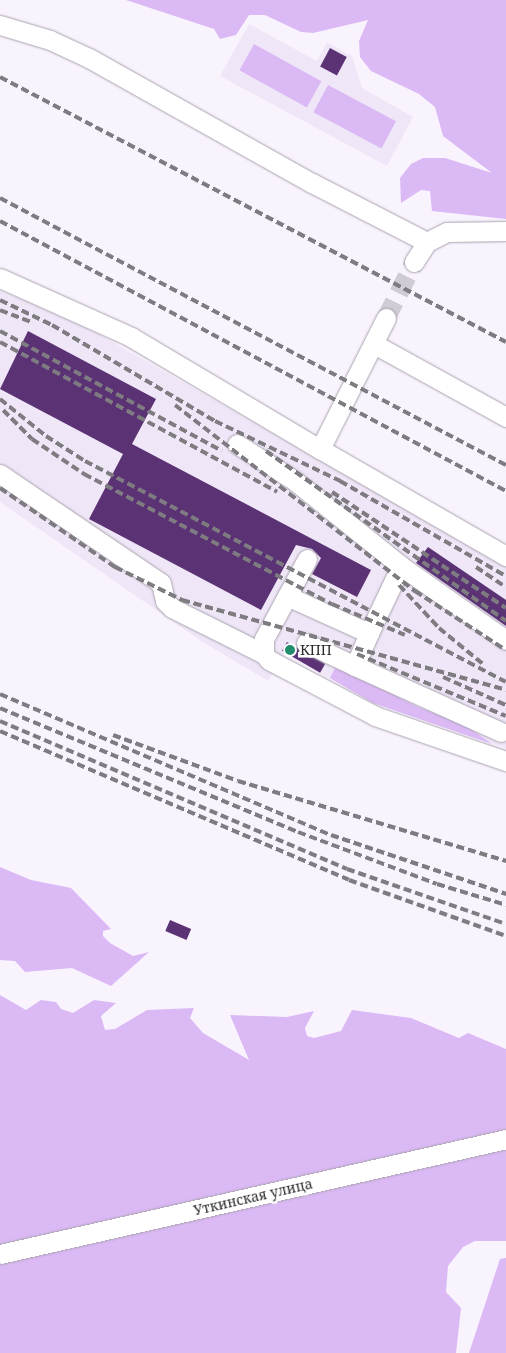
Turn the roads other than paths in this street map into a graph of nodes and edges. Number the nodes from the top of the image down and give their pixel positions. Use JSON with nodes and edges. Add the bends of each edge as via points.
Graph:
{"nodes":[{"id":1,"x":0,"y":25,"type":"edge"},
{"id":2,"x":506,"y":231,"type":"edge"},
{"id":3,"x":427,"y":242,"type":"junction"},
{"id":4,"x":414,"y":262,"type":"tunnel mouth"},
{"id":5,"x":0,"y":278,"type":"edge"},
{"id":6,"x":386,"y":318,"type":"tunnel mouth"},
{"id":7,"x":374,"y":344,"type":"junction"},
{"id":8,"x":506,"y":417,"type":"edge"},
{"id":9,"x":237,"y":444,"type":"dead end"},
{"id":10,"x":320,"y":449,"type":"junction"},
{"id":11,"x":0,"y":474,"type":"edge"},
{"id":12,"x":506,"y":556,"type":"edge"},
{"id":13,"x":307,"y":559,"type":"dead end"},
{"id":14,"x":401,"y":566,"type":"junction"},
{"id":15,"x":287,"y":596,"type":"junction"},
{"id":16,"x":369,"y":633,"type":"junction"},
{"id":17,"x":506,"y":640,"type":"edge"},
{"id":18,"x":306,"y":643,"type":"dead end"},
{"id":19,"x":264,"y":654,"type":"junction"},
{"id":20,"x":356,"y":666,"type":"junction"},
{"id":21,"x":502,"y":732,"type":"dead end"},
{"id":22,"x":506,"y":761,"type":"edge"},
{"id":23,"x":506,"y":1139,"type":"edge"},
{"id":24,"x":0,"y":1254,"type":"edge"}],
"edges":[{"from":1,"to":3,"type":"street","via":[[50,40],[89,58],[312,183]]},
{"from":2,"to":3,"type":"street","via":[[465,229]]},
{"from":3,"to":4,"type":"street"},
{"from":5,"to":10,"type":"street","via":[[131,337]]},
{"from":6,"to":7,"type":"street"},
{"from":7,"to":8,"type":"street"},
{"from":7,"to":10,"type":"street"},
{"from":9,"to":14,"type":"street","via":[[295,481]]},
{"from":10,"to":12,"type":"street"},
{"from":11,"to":19,"type":"street","via":[[160,583],[165,601],[172,608]]},
{"from":13,"to":15,"type":"street"},
{"from":14,"to":16,"type":"street"},
{"from":14,"to":17,"type":"street"},
{"from":15,"to":16,"type":"street"},
{"from":15,"to":19,"type":"street","via":[[264,639]]},
{"from":16,"to":20,"type":"street"},
{"from":18,"to":20,"type":"street"},
{"from":19,"to":22,"type":"street","via":[[278,667],[374,716]]},
{"from":20,"to":21,"type":"street"},
{"from":23,"to":24,"type":"street","name":"Уткинская улица"}]}
